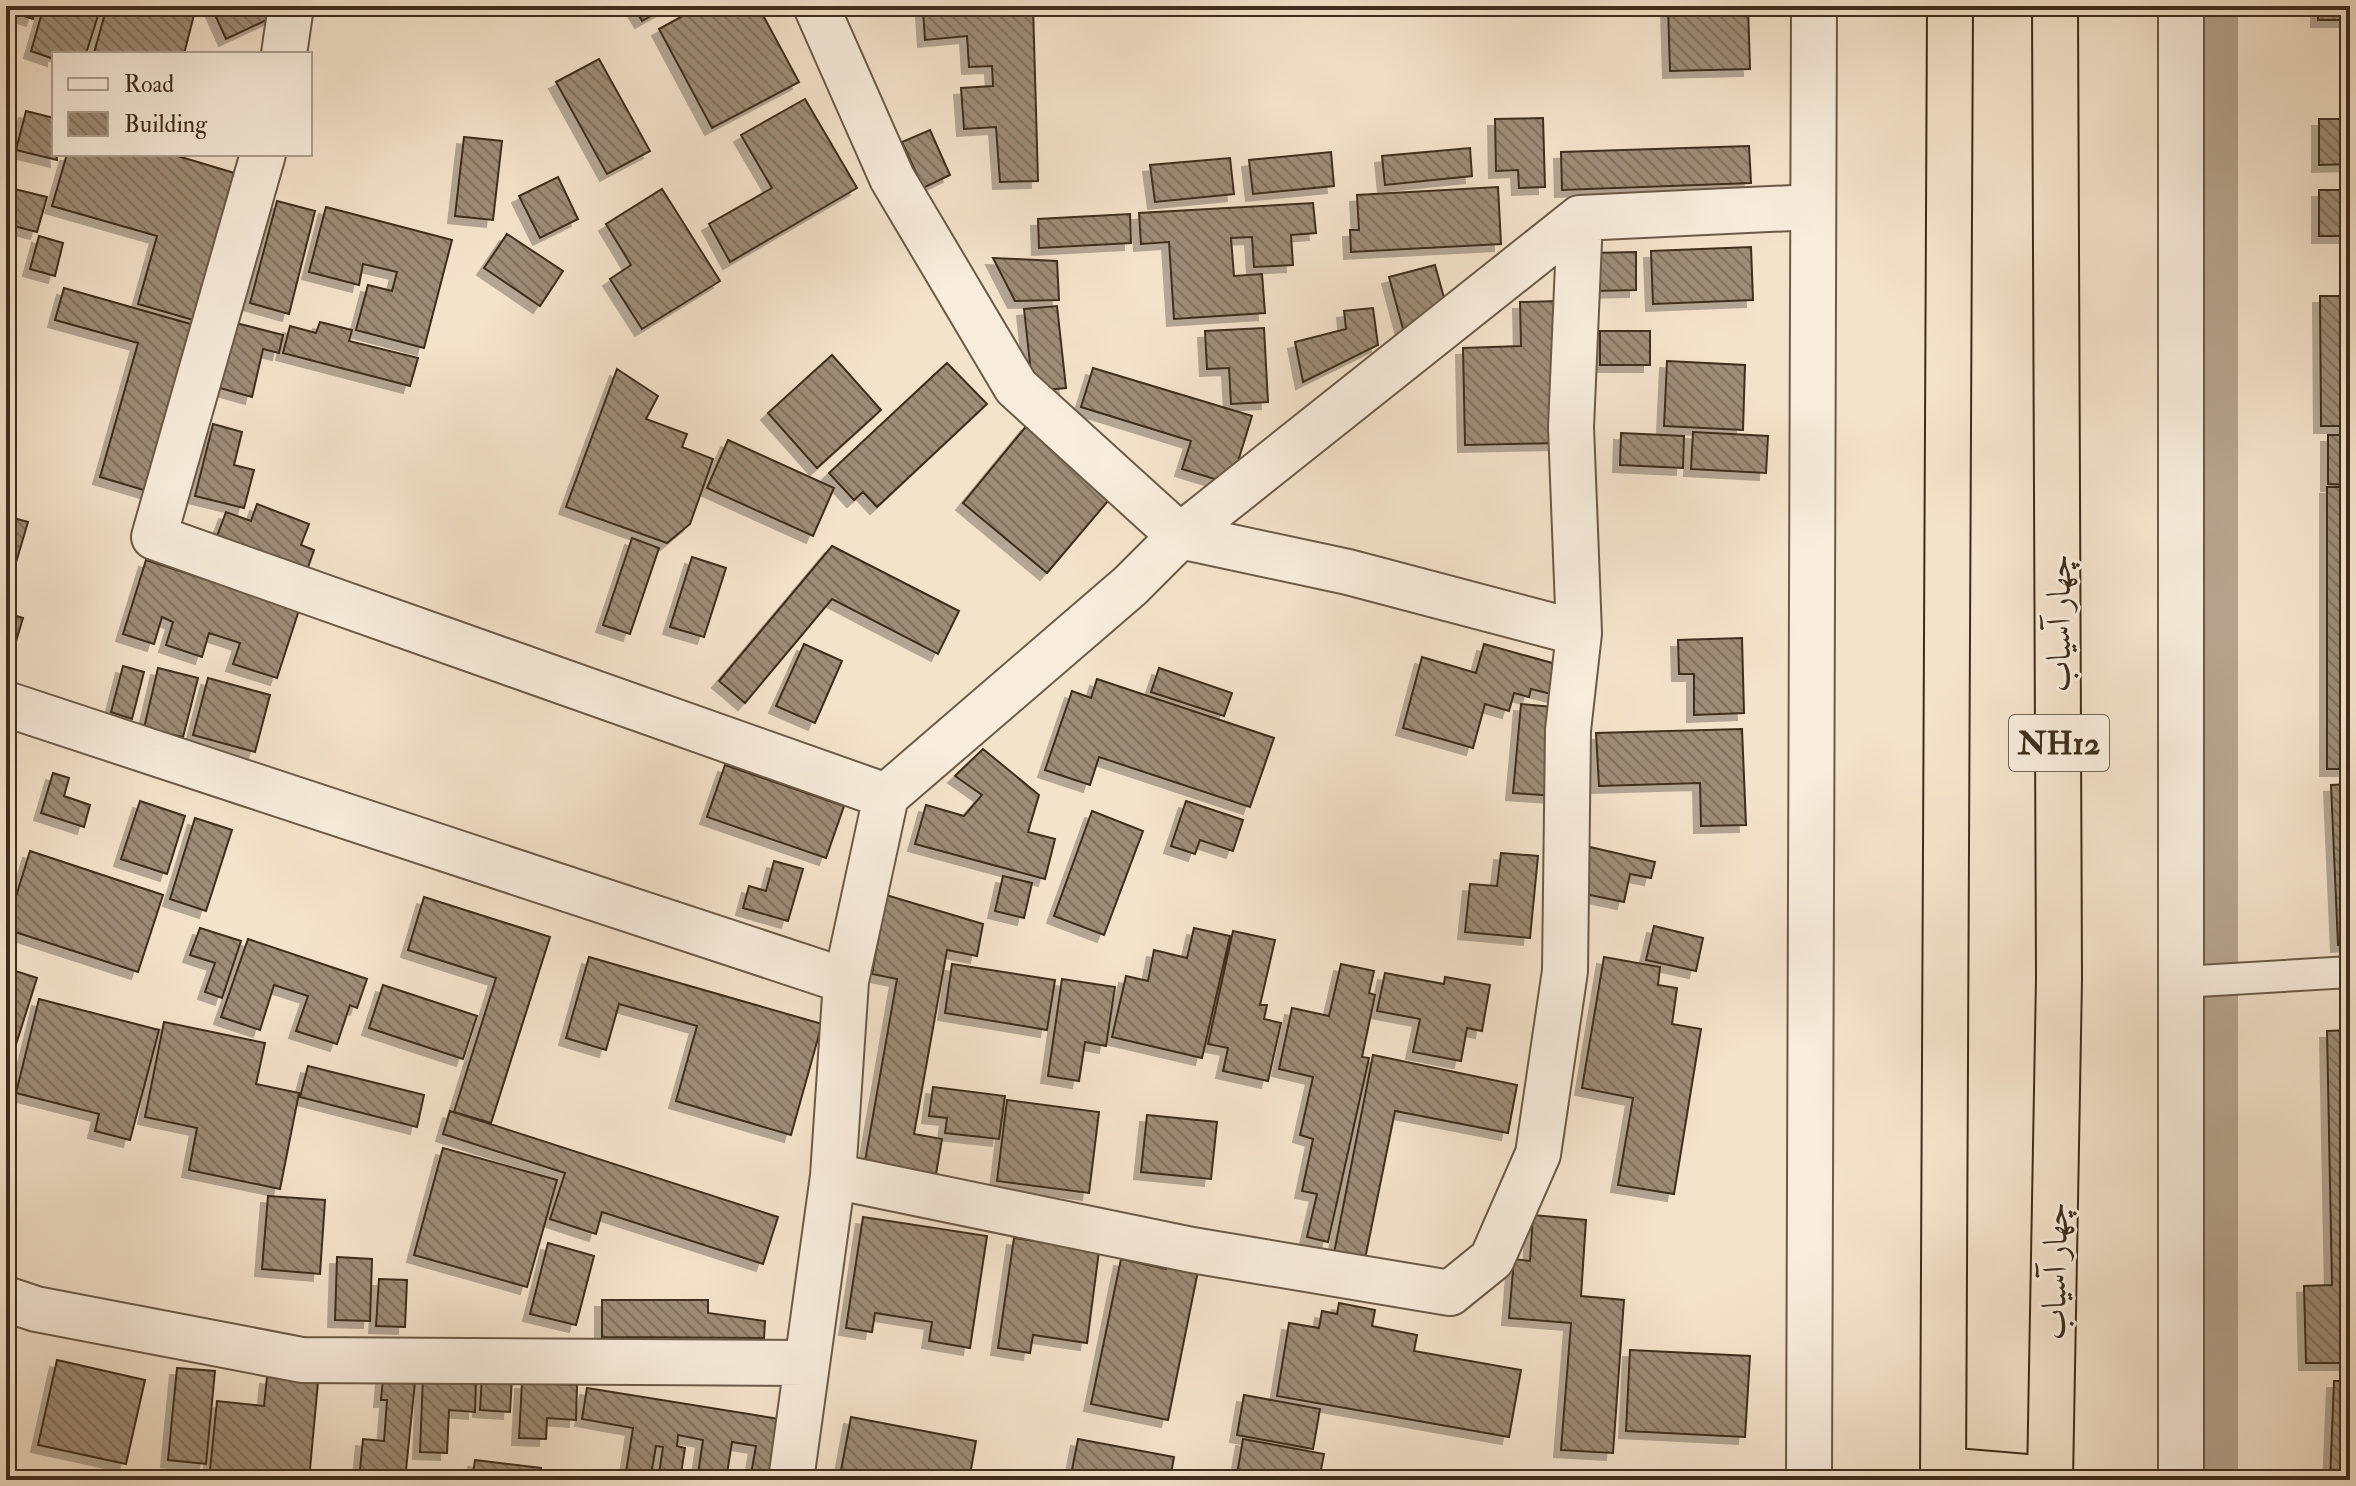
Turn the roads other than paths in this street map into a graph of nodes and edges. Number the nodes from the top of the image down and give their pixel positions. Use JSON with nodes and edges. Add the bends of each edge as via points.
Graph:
{"nodes":[{"id":1,"x":291,"y":6,"type":"edge"},
{"id":2,"x":816,"y":6,"type":"edge"},
{"id":3,"x":1814,"y":6,"type":"edge"},
{"id":4,"x":1950,"y":6,"type":"edge"},
{"id":5,"x":2055,"y":6,"type":"edge"},
{"id":6,"x":2181,"y":6,"type":"edge"},
{"id":7,"x":284,"y":52,"type":"edge"},
{"id":8,"x":262,"y":156,"type":"edge"},
{"id":9,"x":1813,"y":207,"type":"junction"},
{"id":10,"x":1580,"y":218,"type":"junction"},
{"id":11,"x":1180,"y":536,"type":"junction"},
{"id":12,"x":1579,"y":633,"type":"junction"},
{"id":13,"x":6,"y":704,"type":"edge"},
{"id":14,"x":886,"y":796,"type":"junction"},
{"id":15,"x":2342,"y":972,"type":"edge"},
{"id":16,"x":846,"y":981,"type":"junction"},
{"id":17,"x":2181,"y":982,"type":"junction"},
{"id":18,"x":833,"y":1176,"type":"junction"},
{"id":19,"x":6,"y":1299,"type":"edge"},
{"id":20,"x":807,"y":1363,"type":"junction"},
{"id":21,"x":1943,"y":1475,"type":"edge"},
{"id":22,"x":2050,"y":1479,"type":"edge"},
{"id":23,"x":791,"y":1480,"type":"edge"},
{"id":24,"x":1809,"y":1480,"type":"edge"},
{"id":25,"x":2181,"y":1480,"type":"edge"}],
"edges":[{"from":1,"to":7,"type":"street"},
{"from":2,"to":11,"type":"street","via":[[892,178],[1016,387]]},
{"from":3,"to":9,"type":"street"},
{"from":4,"to":21,"type":"highway"},
{"from":5,"to":22,"type":"highway","name":"چهار آسیاب","number":"NH12","via":[[2059,979]]},
{"from":6,"to":17,"type":"street"},
{"from":8,"to":14,"type":"street","via":[[154,537]]},
{"from":9,"to":10,"type":"street"},
{"from":9,"to":24,"type":"street"},
{"from":10,"to":11,"type":"street"},
{"from":10,"to":12,"type":"street","via":[[1571,427]]},
{"from":11,"to":12,"type":"street","via":[[1348,572]]},
{"from":11,"to":14,"type":"street","via":[[1130,586]]},
{"from":12,"to":18,"type":"street","via":[[1568,730],[1565,971],[1538,1154],[1492,1259],[1450,1293],[1192,1250]]},
{"from":13,"to":16,"type":"street"},
{"from":14,"to":16,"type":"street"},
{"from":15,"to":17,"type":"lane"},
{"from":16,"to":18,"type":"street"},
{"from":17,"to":25,"type":"street"},
{"from":18,"to":20,"type":"street"},
{"from":19,"to":20,"type":"street","via":[[302,1360]]},
{"from":20,"to":23,"type":"street"},
{"from":21,"to":22,"type":"highway"}]}
